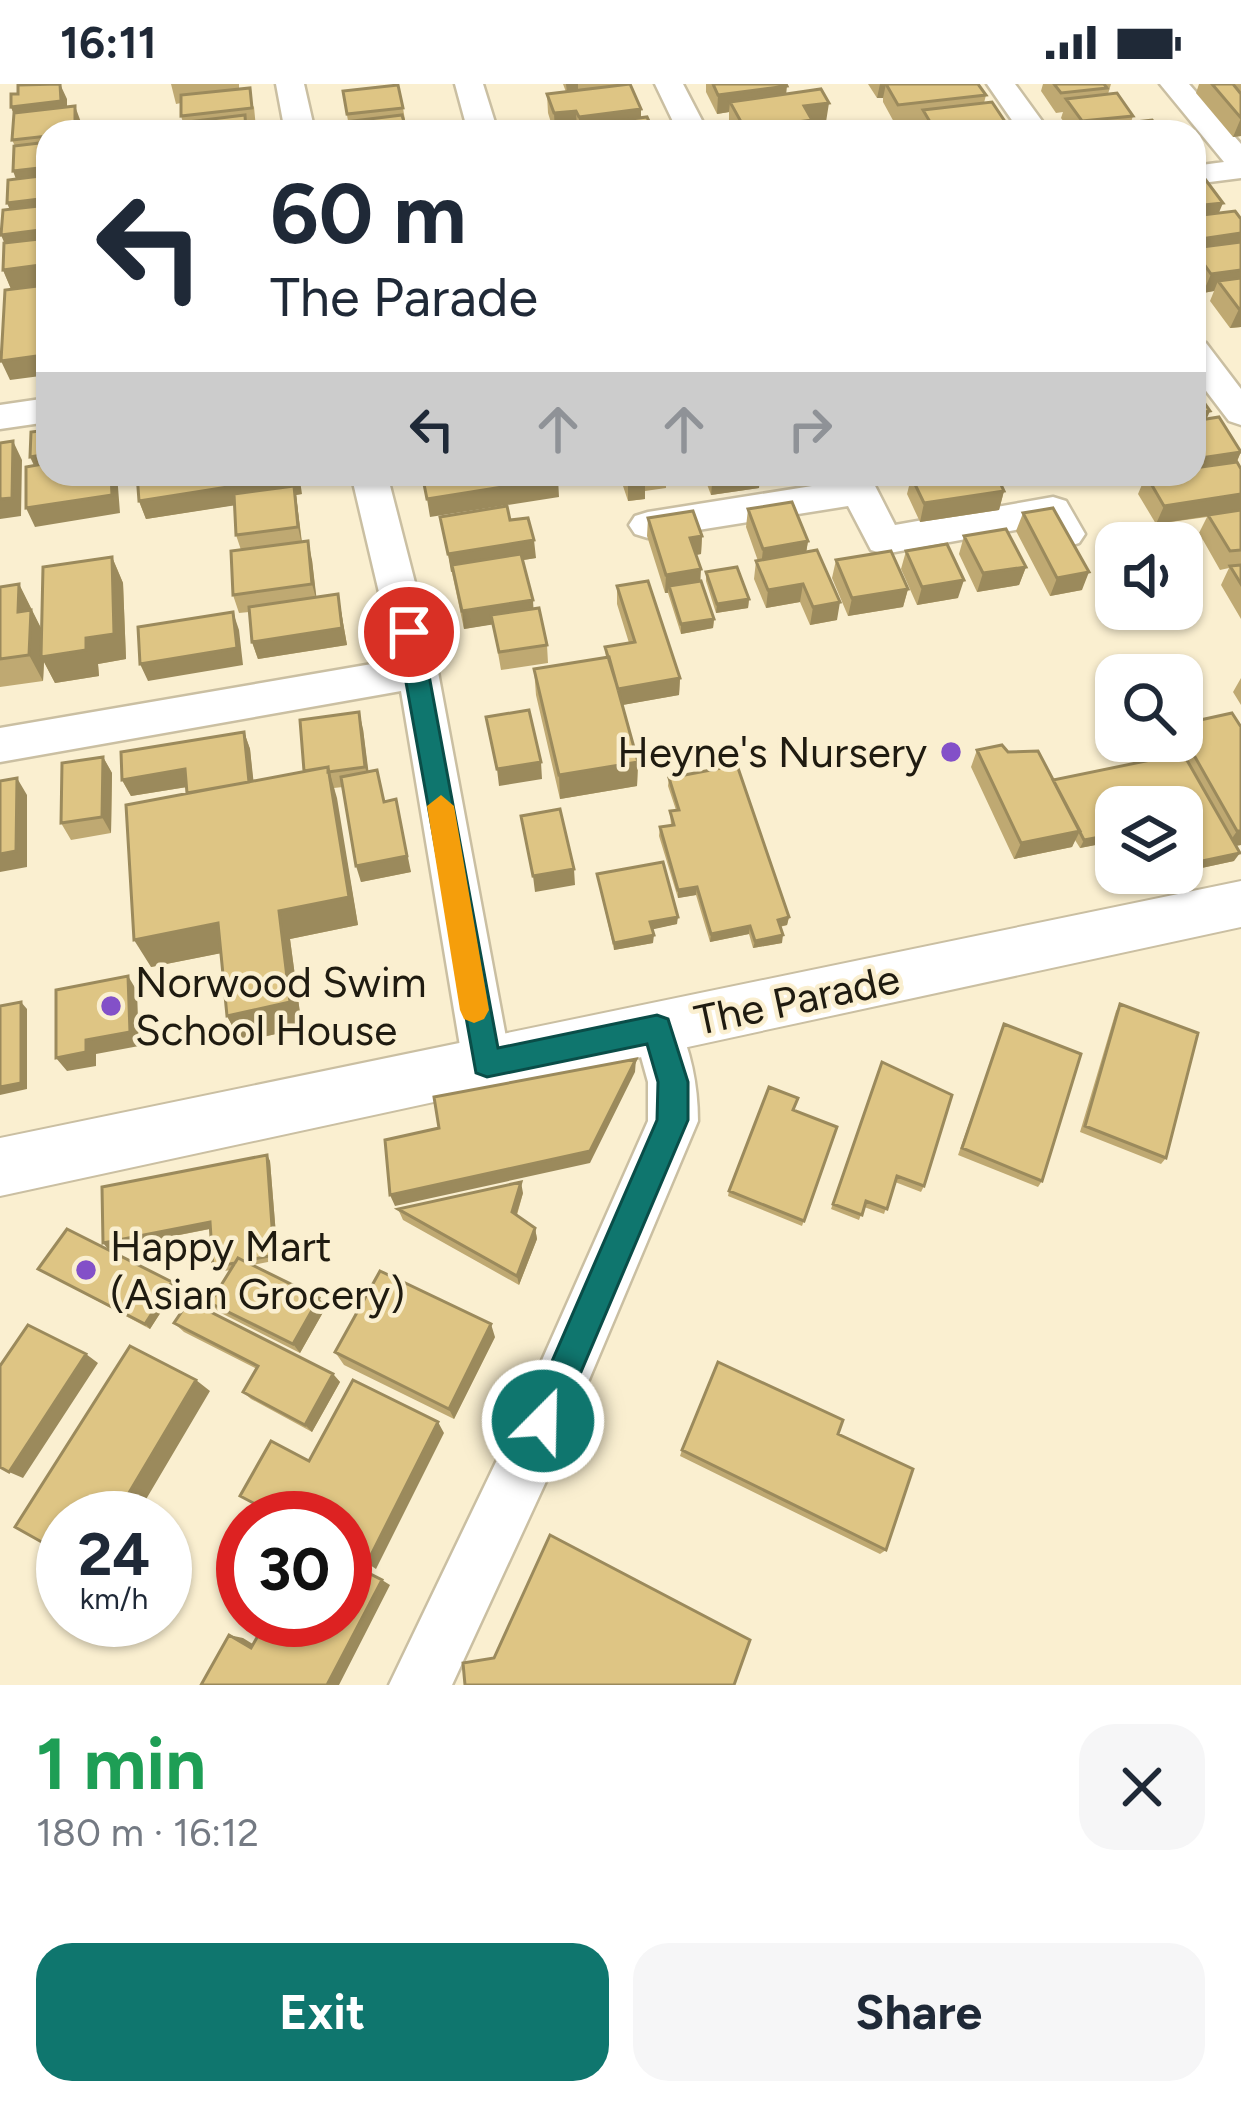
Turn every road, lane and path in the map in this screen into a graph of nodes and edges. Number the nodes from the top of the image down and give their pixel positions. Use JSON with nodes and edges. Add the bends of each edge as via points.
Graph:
{"nodes":[{"id":1,"x":290,"y":84,"type":"edge"},
{"id":2,"x":469,"y":84,"type":"edge"},
{"id":3,"x":669,"y":84,"type":"edge"},
{"id":4,"x":1000,"y":84,"type":"edge"},
{"id":5,"x":1174,"y":84,"type":"edge"},
{"id":6,"x":298,"y":120,"type":"edge"},
{"id":7,"x":480,"y":120,"type":"edge"},
{"id":8,"x":687,"y":120,"type":"edge"},
{"id":9,"x":1026,"y":120,"type":"edge"},
{"id":10,"x":1203,"y":120,"type":"edge"},
{"id":11,"x":1206,"y":123,"type":"edge"},
{"id":12,"x":1241,"y":166,"type":"edge"},
{"id":13,"x":1206,"y":173,"type":"edge"},
{"id":14,"x":1206,"y":367,"type":"edge"},
{"id":15,"x":36,"y":412,"type":"edge"},
{"id":16,"x":1241,"y":412,"type":"edge"},
{"id":17,"x":0,"y":417,"type":"edge"},
{"id":18,"x":372,"y":486,"type":"edge"},
{"id":19,"x":836,"y":486,"type":"edge"},
{"id":20,"x":857,"y":486,"type":"edge"},
{"id":21,"x":648,"y":525,"type":"edge"},
{"id":22,"x":1074,"y":550,"type":"edge"},
{"id":23,"x":418,"y":672,"type":"junction"},
{"id":24,"x":0,"y":745,"type":"edge"},
{"id":25,"x":1241,"y":904,"type":"edge"},
{"id":26,"x":657,"y":1028,"type":"junction"},
{"id":27,"x":487,"y":1064,"type":"junction"},
{"id":28,"x":0,"y":1167,"type":"edge"},
{"id":29,"x":420,"y":1685,"type":"edge"}],
"edges":[{"from":1,"to":6,"type":"street"},
{"from":2,"to":7,"type":"street"},
{"from":3,"to":8,"type":"street"},
{"from":4,"to":9,"type":"street"},
{"from":5,"to":10,"type":"street"},
{"from":11,"to":12,"type":"street"},
{"from":12,"to":13,"type":"street"},
{"from":14,"to":16,"type":"street"},
{"from":15,"to":17,"type":"street"},
{"from":18,"to":23,"type":"street"},
{"from":19,"to":21,"type":"street"},
{"from":20,"to":22,"type":"street","via":[[884,540],[1053,510]]},
{"from":23,"to":24,"type":"street"},
{"from":23,"to":27,"type":"street"},
{"from":25,"to":26,"type":"main road","name":"The Parade"},
{"from":26,"to":27,"type":"main road","name":"The Parade"},
{"from":26,"to":29,"type":"street","via":[[673,1082],[673,1120]]},
{"from":27,"to":28,"type":"main road","name":"The Parade"}]}
